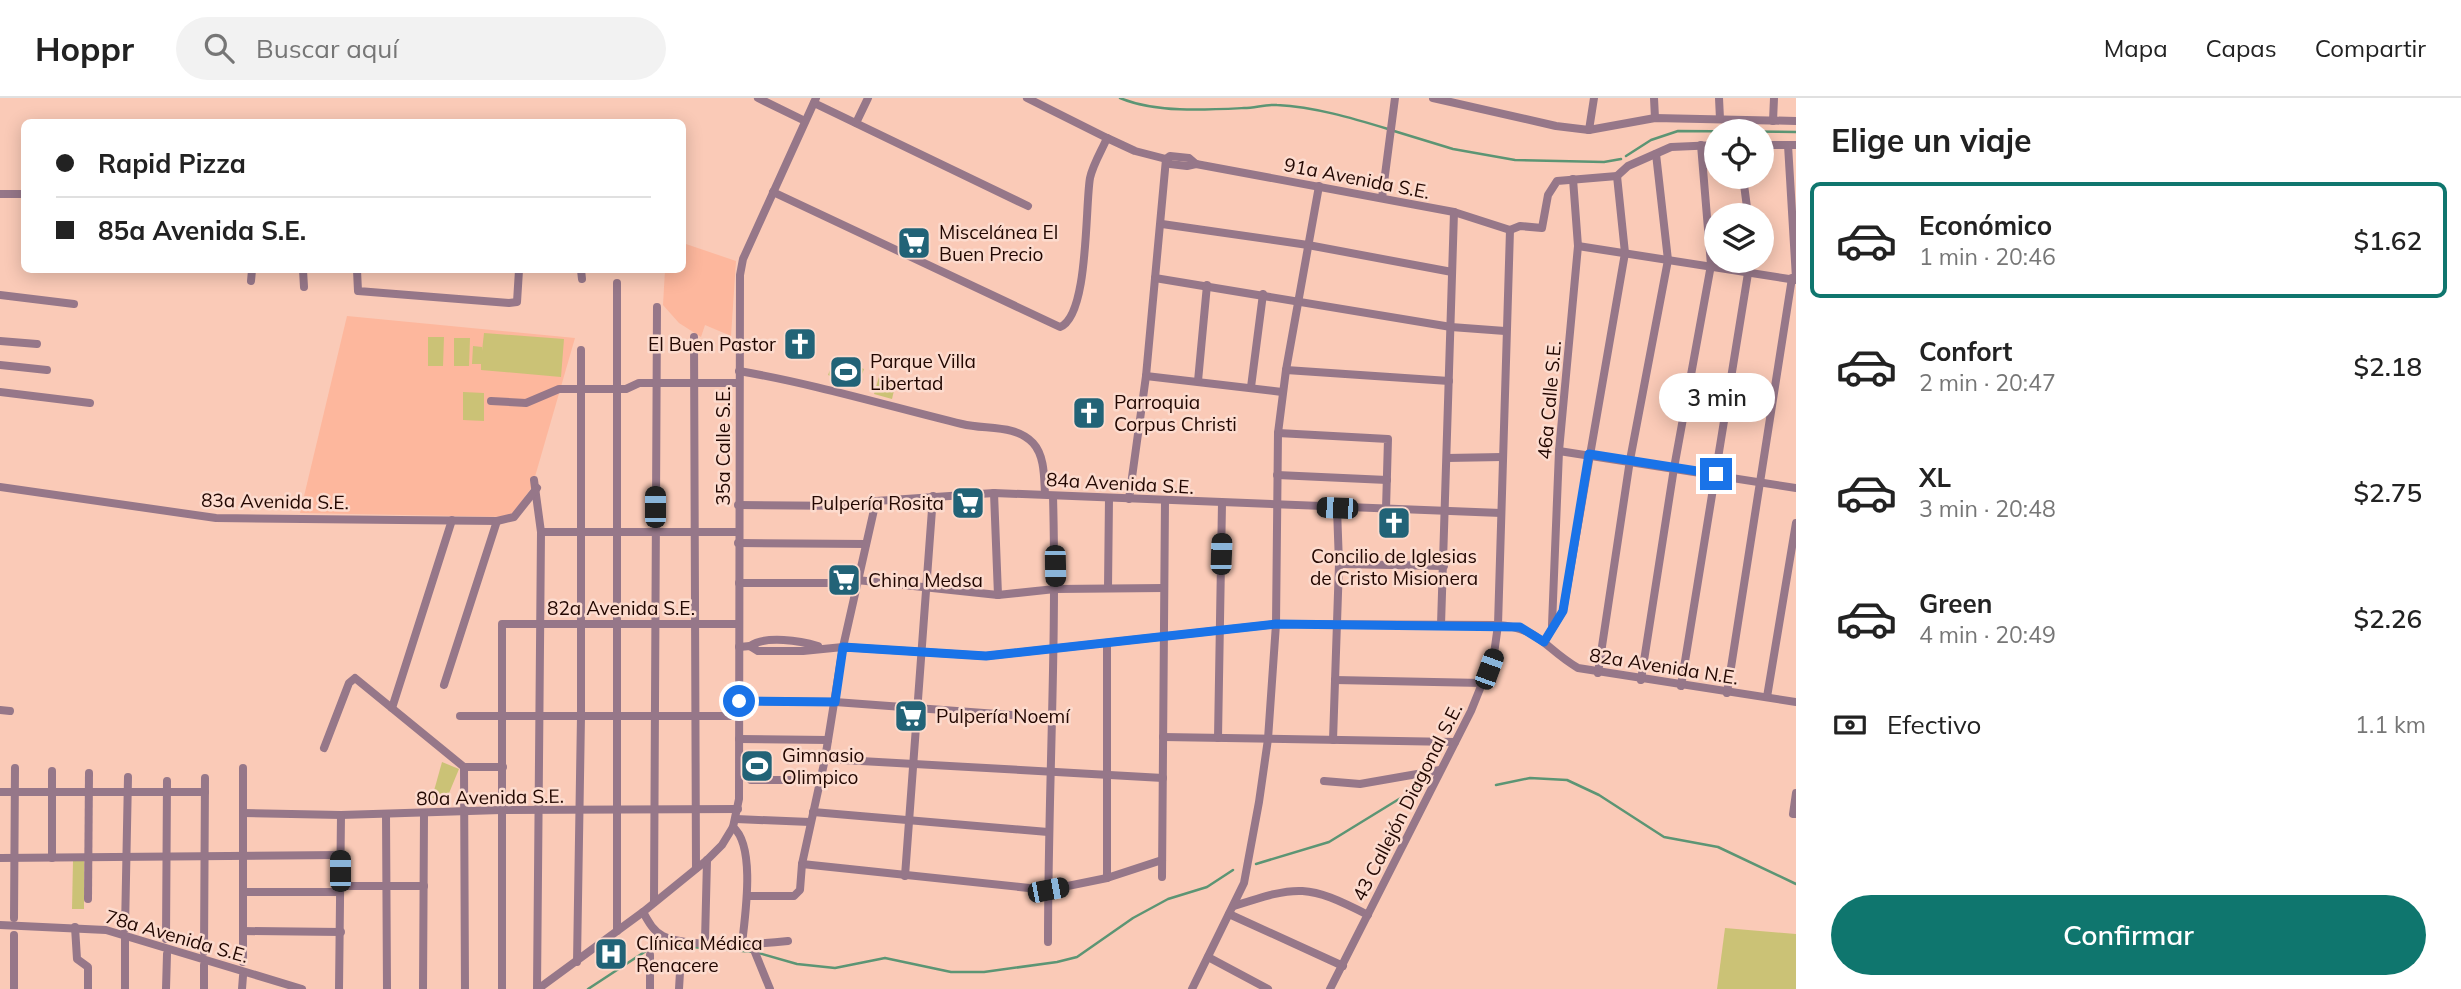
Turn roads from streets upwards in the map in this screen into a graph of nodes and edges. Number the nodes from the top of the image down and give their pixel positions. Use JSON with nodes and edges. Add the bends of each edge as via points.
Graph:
{"nodes":[{"id":1,"x":758,"y":98,"type":"edge"},
{"id":2,"x":868,"y":98,"type":"edge"},
{"id":3,"x":1027,"y":98,"type":"edge"},
{"id":4,"x":1395,"y":98,"type":"edge"},
{"id":5,"x":1433,"y":98,"type":"edge"},
{"id":6,"x":1594,"y":98,"type":"edge"},
{"id":7,"x":1654,"y":98,"type":"edge"},
{"id":8,"x":1719,"y":98,"type":"edge"},
{"id":9,"x":1774,"y":98,"type":"edge"},
{"id":10,"x":815,"y":100,"type":"edge"},
{"id":11,"x":1457,"y":100,"type":"edge"},
{"id":12,"x":1655,"y":118,"type":"junction"},
{"id":13,"x":1720,"y":119,"type":"joint"},
{"id":14,"x":1773,"y":119,"type":"edge"},
{"id":15,"x":805,"y":121,"type":"junction"},
{"id":16,"x":1774,"y":121,"type":"edge"},
{"id":17,"x":1796,"y":121,"type":"edge"},
{"id":18,"x":856,"y":123,"type":"junction"},
{"id":19,"x":1589,"y":130,"type":"junction"},
{"id":20,"x":1107,"y":138,"type":"junction"},
{"id":21,"x":1701,"y":145,"type":"joint"},
{"id":22,"x":1774,"y":145,"type":"edge"},
{"id":23,"x":1792,"y":145,"type":"edge"},
{"id":24,"x":1656,"y":154,"type":"junction"},
{"id":25,"x":1166,"y":159,"type":"junction"},
{"id":26,"x":1617,"y":176,"type":"junction"},
{"id":27,"x":1573,"y":179,"type":"junction"},
{"id":28,"x":1318,"y":186,"type":"junction"},
{"id":29,"x":773,"y":192,"type":"junction"},
{"id":30,"x":0,"y":194,"type":"edge"},
{"id":31,"x":21,"y":194,"type":"edge"},
{"id":32,"x":1382,"y":198,"type":"junction"},
{"id":33,"x":1706,"y":203,"type":"edge"},
{"id":34,"x":1028,"y":206,"type":"dead end"},
{"id":35,"x":1454,"y":212,"type":"junction"},
{"id":36,"x":1162,"y":225,"type":"junction"},
{"id":37,"x":1510,"y":230,"type":"junction"},
{"id":38,"x":1308,"y":245,"type":"junction"},
{"id":39,"x":1578,"y":246,"type":"junction"},
{"id":40,"x":1625,"y":253,"type":"junction"},
{"id":41,"x":1668,"y":260,"type":"junction"},
{"id":42,"x":1704,"y":264,"type":"edge"},
{"id":43,"x":1452,"y":272,"type":"junction"},
{"id":44,"x":252,"y":273,"type":"edge"},
{"id":45,"x":303,"y":273,"type":"edge"},
{"id":46,"x":357,"y":273,"type":"edge"},
{"id":47,"x":519,"y":273,"type":"edge"},
{"id":48,"x":1711,"y":273,"type":"edge"},
{"id":49,"x":1749,"y":273,"type":"edge"},
{"id":50,"x":1760,"y":273,"type":"edge"},
{"id":51,"x":1155,"y":278,"type":"junction"},
{"id":52,"x":1795,"y":279,"type":"edge"},
{"id":53,"x":251,"y":281,"type":"dead end"},
{"id":54,"x":617,"y":283,"type":"dead end"},
{"id":55,"x":1207,"y":285,"type":"junction"},
{"id":56,"x":304,"y":287,"type":"dead end"},
{"id":57,"x":1263,"y":294,"type":"junction"},
{"id":58,"x":0,"y":295,"type":"edge"},
{"id":59,"x":1298,"y":299,"type":"junction"},
{"id":60,"x":74,"y":304,"type":"dead end"},
{"id":61,"x":657,"y":307,"type":"dead end"},
{"id":62,"x":1451,"y":327,"type":"junction"},
{"id":63,"x":1505,"y":331,"type":"junction"},
{"id":64,"x":694,"y":337,"type":"dead end"},
{"id":65,"x":0,"y":341,"type":"edge"},
{"id":66,"x":37,"y":344,"type":"dead end"},
{"id":67,"x":581,"y":349,"type":"dead end"},
{"id":68,"x":0,"y":365,"type":"edge"},
{"id":69,"x":47,"y":370,"type":"dead end"},
{"id":70,"x":1286,"y":370,"type":"junction"},
{"id":71,"x":739,"y":371,"type":"junction"},
{"id":72,"x":1146,"y":376,"type":"junction"},
{"id":73,"x":1449,"y":381,"type":"junction"},
{"id":74,"x":1198,"y":382,"type":"junction"},
{"id":75,"x":694,"y":383,"type":"junction"},
{"id":76,"x":739,"y":383,"type":"junction"},
{"id":77,"x":656,"y":384,"type":"junction"},
{"id":78,"x":1251,"y":387,"type":"junction"},
{"id":79,"x":581,"y":389,"type":"junction"},
{"id":80,"x":617,"y":389,"type":"junction"},
{"id":81,"x":0,"y":392,"type":"edge"},
{"id":82,"x":1282,"y":392,"type":"junction"},
{"id":83,"x":491,"y":401,"type":"dead end"},
{"id":84,"x":90,"y":403,"type":"dead end"},
{"id":85,"x":1278,"y":433,"type":"junction"},
{"id":86,"x":1559,"y":451,"type":"junction"},
{"id":87,"x":1589,"y":454,"type":"junction"},
{"id":88,"x":1502,"y":457,"type":"junction"},
{"id":89,"x":1447,"y":458,"type":"junction"},
{"id":90,"x":1630,"y":460,"type":"junction"},
{"id":91,"x":1674,"y":468,"type":"junction"},
{"id":92,"x":1716,"y":474,"type":"junction"},
{"id":93,"x":1277,"y":475,"type":"junction"},
{"id":94,"x":1387,"y":480,"type":"junction"},
{"id":95,"x":1760,"y":482,"type":"junction"},
{"id":96,"x":0,"y":486,"type":"edge"},
{"id":97,"x":1796,"y":488,"type":"edge"},
{"id":98,"x":994,"y":493,"type":"junction"},
{"id":99,"x":1049,"y":495,"type":"junction"},
{"id":100,"x":933,"y":496,"type":"junction"},
{"id":101,"x":1109,"y":498,"type":"junction"},
{"id":102,"x":1129,"y":499,"type":"junction"},
{"id":103,"x":1165,"y":501,"type":"junction"},
{"id":104,"x":876,"y":502,"type":"junction"},
{"id":105,"x":1222,"y":503,"type":"junction"},
{"id":106,"x":738,"y":505,"type":"junction"},
{"id":107,"x":1277,"y":506,"type":"junction"},
{"id":108,"x":1337,"y":508,"type":"junction"},
{"id":109,"x":1386,"y":509,"type":"junction"},
{"id":110,"x":1446,"y":511,"type":"junction"},
{"id":111,"x":1501,"y":513,"type":"junction"},
{"id":112,"x":452,"y":520,"type":"junction"},
{"id":113,"x":497,"y":521,"type":"junction"},
{"id":114,"x":1796,"y":523,"type":"edge"},
{"id":115,"x":541,"y":532,"type":"junction"},
{"id":116,"x":581,"y":532,"type":"junction"},
{"id":117,"x":617,"y":532,"type":"junction"},
{"id":118,"x":655,"y":532,"type":"junction"},
{"id":119,"x":694,"y":532,"type":"junction"},
{"id":120,"x":738,"y":532,"type":"junction"},
{"id":121,"x":738,"y":543,"type":"junction"},
{"id":122,"x":866,"y":544,"type":"junction"},
{"id":123,"x":1339,"y":564,"type":"junction"},
{"id":124,"x":1444,"y":566,"type":"junction"},
{"id":125,"x":857,"y":580,"type":"junction"},
{"id":126,"x":739,"y":583,"type":"junction"},
{"id":127,"x":845,"y":583,"type":"dead end"},
{"id":128,"x":1108,"y":588,"type":"junction"},
{"id":129,"x":1164,"y":588,"type":"junction"},
{"id":130,"x":926,"y":589,"type":"junction"},
{"id":131,"x":1055,"y":589,"type":"junction"},
{"id":132,"x":998,"y":594,"type":"junction"},
{"id":133,"x":1338,"y":623,"type":"junction"},
{"id":134,"x":541,"y":624,"type":"junction"},
{"id":135,"x":581,"y":624,"type":"junction"},
{"id":136,"x":617,"y":624,"type":"junction"},
{"id":137,"x":655,"y":624,"type":"junction"},
{"id":138,"x":695,"y":624,"type":"junction"},
{"id":139,"x":739,"y":624,"type":"junction"},
{"id":140,"x":1276,"y":624,"type":"junction"},
{"id":141,"x":1441,"y":625,"type":"junction"},
{"id":142,"x":1498,"y":625,"type":"junction"},
{"id":143,"x":1552,"y":625,"type":"junction"},
{"id":144,"x":1219,"y":631,"type":"junction"},
{"id":145,"x":1164,"y":637,"type":"junction"},
{"id":146,"x":1544,"y":642,"type":"junction"},
{"id":147,"x":1107,"y":643,"type":"junction"},
{"id":148,"x":739,"y":647,"type":"junction"},
{"id":149,"x":843,"y":647,"type":"junction"},
{"id":150,"x":1055,"y":649,"type":"junction"},
{"id":151,"x":922,"y":652,"type":"junction"},
{"id":152,"x":1598,"y":673,"type":"junction"},
{"id":153,"x":1335,"y":680,"type":"junction"},
{"id":154,"x":1641,"y":680,"type":"junction"},
{"id":155,"x":1483,"y":683,"type":"junction"},
{"id":156,"x":444,"y":685,"type":"dead end"},
{"id":157,"x":1681,"y":685,"type":"junction"},
{"id":158,"x":1727,"y":693,"type":"junction"},
{"id":159,"x":1767,"y":697,"type":"junction"},
{"id":160,"x":739,"y":701,"type":"junction"},
{"id":161,"x":835,"y":702,"type":"junction"},
{"id":162,"x":1796,"y":702,"type":"edge"},
{"id":163,"x":392,"y":708,"type":"junction"},
{"id":164,"x":918,"y":709,"type":"junction"},
{"id":165,"x":460,"y":716,"type":"dead end"},
{"id":166,"x":502,"y":716,"type":"junction"},
{"id":167,"x":541,"y":716,"type":"junction"},
{"id":168,"x":581,"y":716,"type":"junction"},
{"id":169,"x":617,"y":716,"type":"junction"},
{"id":170,"x":655,"y":716,"type":"junction"},
{"id":171,"x":695,"y":716,"type":"junction"},
{"id":172,"x":739,"y":716,"type":"junction"},
{"id":173,"x":1051,"y":718,"type":"junction"},
{"id":174,"x":1163,"y":737,"type":"junction"},
{"id":175,"x":1218,"y":738,"type":"junction"},
{"id":176,"x":739,"y":739,"type":"junction"},
{"id":177,"x":1268,"y":739,"type":"junction"},
{"id":178,"x":828,"y":740,"type":"junction"},
{"id":179,"x":1333,"y":740,"type":"junction"},
{"id":180,"x":1455,"y":743,"type":"junction"},
{"id":181,"x":324,"y":748,"type":"dead end"},
{"id":182,"x":825,"y":759,"type":"junction"},
{"id":183,"x":913,"y":766,"type":"junction"},
{"id":184,"x":464,"y":767,"type":"junction"},
{"id":185,"x":15,"y":768,"type":"dead end"},
{"id":186,"x":243,"y":768,"type":"dead end"},
{"id":187,"x":503,"y":768,"type":"junction"},
{"id":188,"x":1440,"y":770,"type":"junction"},
{"id":189,"x":52,"y":771,"type":"dead end"},
{"id":190,"x":89,"y":773,"type":"dead end"},
{"id":191,"x":1048,"y":774,"type":"junction"},
{"id":192,"x":1105,"y":776,"type":"junction"},
{"id":193,"x":128,"y":777,"type":"dead end"},
{"id":194,"x":205,"y":778,"type":"dead end"},
{"id":195,"x":1163,"y":778,"type":"junction"},
{"id":196,"x":751,"y":780,"type":"dead end"},
{"id":197,"x":820,"y":780,"type":"junction"},
{"id":198,"x":167,"y":781,"type":"dead end"},
{"id":199,"x":1324,"y":781,"type":"dead end"},
{"id":200,"x":0,"y":792,"type":"edge"},
{"id":201,"x":15,"y":792,"type":"junction"},
{"id":202,"x":52,"y":792,"type":"junction"},
{"id":203,"x":89,"y":792,"type":"junction"},
{"id":204,"x":128,"y":792,"type":"junction"},
{"id":205,"x":167,"y":792,"type":"junction"},
{"id":206,"x":205,"y":792,"type":"junction"},
{"id":207,"x":1796,"y":793,"type":"edge"},
{"id":208,"x":738,"y":809,"type":"junction"},
{"id":209,"x":501,"y":810,"type":"junction"},
{"id":210,"x":617,"y":810,"type":"junction"},
{"id":211,"x":655,"y":810,"type":"junction"},
{"id":212,"x":695,"y":810,"type":"junction"},
{"id":213,"x":539,"y":811,"type":"junction"},
{"id":214,"x":578,"y":811,"type":"junction"},
{"id":215,"x":463,"y":812,"type":"junction"},
{"id":216,"x":813,"y":812,"type":"junction"},
{"id":217,"x":243,"y":813,"type":"junction"},
{"id":218,"x":386,"y":814,"type":"junction"},
{"id":219,"x":424,"y":814,"type":"junction"},
{"id":220,"x":1794,"y":814,"type":"edge"},
{"id":221,"x":341,"y":816,"type":"junction"},
{"id":222,"x":909,"y":820,"type":"junction"},
{"id":223,"x":810,"y":822,"type":"junction"},
{"id":224,"x":735,"y":823,"type":"junction"},
{"id":225,"x":1048,"y":832,"type":"junction"},
{"id":226,"x":340,"y":855,"type":"junction"},
{"id":227,"x":0,"y":858,"type":"edge"},
{"id":228,"x":14,"y":858,"type":"junction"},
{"id":229,"x":52,"y":858,"type":"junction"},
{"id":230,"x":89,"y":858,"type":"junction"},
{"id":231,"x":127,"y":858,"type":"junction"},
{"id":232,"x":166,"y":858,"type":"junction"},
{"id":233,"x":204,"y":858,"type":"junction"},
{"id":234,"x":243,"y":858,"type":"junction"},
{"id":235,"x":707,"y":860,"type":"junction"},
{"id":236,"x":1162,"y":860,"type":"junction"},
{"id":237,"x":802,"y":864,"type":"junction"},
{"id":238,"x":696,"y":868,"type":"junction"},
{"id":239,"x":905,"y":876,"type":"junction"},
{"id":240,"x":1162,"y":877,"type":"dead end"},
{"id":241,"x":1107,"y":878,"type":"junction"},
{"id":242,"x":387,"y":886,"type":"junction"},
{"id":243,"x":424,"y":886,"type":"junction"},
{"id":244,"x":340,"y":889,"type":"junction"},
{"id":245,"x":1048,"y":890,"type":"junction"},
{"id":246,"x":243,"y":892,"type":"junction"},
{"id":247,"x":747,"y":896,"type":"junction"},
{"id":248,"x":88,"y":899,"type":"dead end"},
{"id":249,"x":654,"y":902,"type":"junction"},
{"id":250,"x":1231,"y":910,"type":"junction"},
{"id":251,"x":643,"y":912,"type":"junction"},
{"id":252,"x":1368,"y":915,"type":"junction"},
{"id":253,"x":14,"y":918,"type":"dead end"},
{"id":254,"x":0,"y":925,"type":"edge"},
{"id":255,"x":75,"y":927,"type":"junction"},
{"id":256,"x":125,"y":929,"type":"dead end"},
{"id":257,"x":243,"y":931,"type":"junction"},
{"id":258,"x":617,"y":931,"type":"junction"},
{"id":259,"x":341,"y":932,"type":"junction"},
{"id":260,"x":14,"y":935,"type":"dead end"},
{"id":261,"x":125,"y":939,"type":"dead end"},
{"id":262,"x":166,"y":939,"type":"dead end"},
{"id":263,"x":788,"y":941,"type":"dead end"},
{"id":264,"x":705,"y":942,"type":"junction"},
{"id":265,"x":1048,"y":942,"type":"dead end"},
{"id":266,"x":742,"y":944,"type":"junction"},
{"id":267,"x":752,"y":945,"type":"junction"},
{"id":268,"x":204,"y":952,"type":"dead end"},
{"id":269,"x":167,"y":954,"type":"dead end"},
{"id":270,"x":650,"y":955,"type":"dead end"},
{"id":271,"x":1208,"y":957,"type":"junction"},
{"id":272,"x":243,"y":962,"type":"dead end"},
{"id":273,"x":577,"y":962,"type":"junction"},
{"id":274,"x":204,"y":965,"type":"dead end"},
{"id":275,"x":1343,"y":966,"type":"junction"},
{"id":276,"x":680,"y":972,"type":"dead end"},
{"id":277,"x":243,"y":976,"type":"dead end"},
{"id":278,"x":14,"y":989,"type":"edge"},
{"id":279,"x":88,"y":989,"type":"edge"},
{"id":280,"x":125,"y":989,"type":"edge"},
{"id":281,"x":166,"y":989,"type":"edge"},
{"id":282,"x":204,"y":989,"type":"edge"},
{"id":283,"x":242,"y":989,"type":"edge"},
{"id":284,"x":302,"y":989,"type":"edge"},
{"id":285,"x":340,"y":989,"type":"edge"},
{"id":286,"x":387,"y":989,"type":"edge"},
{"id":287,"x":423,"y":989,"type":"edge"},
{"id":288,"x":466,"y":989,"type":"edge"},
{"id":289,"x":502,"y":989,"type":"edge"},
{"id":290,"x":538,"y":989,"type":"edge"},
{"id":291,"x":650,"y":989,"type":"edge"},
{"id":292,"x":679,"y":989,"type":"edge"},
{"id":293,"x":770,"y":989,"type":"edge"},
{"id":294,"x":1192,"y":989,"type":"edge"},
{"id":295,"x":1268,"y":989,"type":"edge"},
{"id":296,"x":1330,"y":989,"type":"edge"}],
"edges":[{"from":1,"to":15,"type":"street"},
{"from":2,"to":18,"type":"street"},
{"from":3,"to":20,"type":"street","name":"91a Avenida S.E."},
{"from":4,"to":32,"type":"street"},
{"from":5,"to":11,"type":"street"},
{"from":6,"to":19,"type":"street"},
{"from":7,"to":12,"type":"street"},
{"from":8,"to":13,"type":"street"},
{"from":9,"to":14,"type":"street"},
{"from":10,"to":15,"type":"street","name":"35a Calle S.E."},
{"from":10,"to":18,"type":"street"},
{"from":11,"to":19,"type":"street"},
{"from":12,"to":13,"type":"street"},
{"from":12,"to":19,"type":"street"},
{"from":15,"to":29,"type":"street","name":"35a Calle S.E."},
{"from":16,"to":17,"type":"street"},
{"from":18,"to":34,"type":"street"},
{"from":20,"to":25,"type":"street","name":"91a Avenida S.E."},
{"from":20,"to":29,"type":"street","via":[[1090,177],[1079,298],[1068,322],[1060,327]]},
{"from":21,"to":24,"type":"street","via":[[1671,147]]},
{"from":21,"to":33,"type":"street"},
{"from":22,"to":23,"type":"street"},
{"from":23,"to":52,"type":"street"},
{"from":24,"to":26,"type":"street"},
{"from":24,"to":41,"type":"street"},
{"from":25,"to":28,"type":"street","name":"91a Avenida S.E.","via":[[1170,164],[1196,164]]},
{"from":25,"to":36,"type":"street"},
{"from":26,"to":27,"type":"street"},
{"from":26,"to":40,"type":"street"},
{"from":27,"to":37,"type":"street","via":[[1557,181],[1548,195],[1542,228]]},
{"from":27,"to":39,"type":"street","name":"46a Calle S.E."},
{"from":28,"to":32,"type":"street","name":"91a Avenida S.E."},
{"from":28,"to":38,"type":"street"},
{"from":29,"to":71,"type":"street","name":"35a Calle S.E.","via":[[743,259],[738,294]]},
{"from":30,"to":31,"type":"street"},
{"from":32,"to":35,"type":"street","name":"91a Avenida S.E."},
{"from":35,"to":37,"type":"street","name":"91a Avenida S.E."},
{"from":35,"to":43,"type":"street"},
{"from":36,"to":38,"type":"street"},
{"from":36,"to":51,"type":"street"},
{"from":37,"to":63,"type":"street","name":"43 Callejón Diagonal S.E."},
{"from":38,"to":43,"type":"street"},
{"from":38,"to":59,"type":"street"},
{"from":39,"to":40,"type":"street"},
{"from":39,"to":86,"type":"street","name":"46a Calle S.E."},
{"from":40,"to":41,"type":"street"},
{"from":40,"to":87,"type":"street"},
{"from":41,"to":42,"type":"street"},
{"from":41,"to":90,"type":"street"},
{"from":43,"to":62,"type":"street"},
{"from":44,"to":53,"type":"street"},
{"from":45,"to":56,"type":"street"},
{"from":46,"to":47,"type":"street","via":[[358,291],[509,303],[519,298]]},
{"from":48,"to":91,"type":"street"},
{"from":49,"to":92,"type":"street"},
{"from":50,"to":52,"type":"street"},
{"from":51,"to":55,"type":"street"},
{"from":51,"to":72,"type":"street"},
{"from":52,"to":95,"type":"street"},
{"from":54,"to":80,"type":"street"},
{"from":55,"to":57,"type":"street"},
{"from":55,"to":74,"type":"street"},
{"from":57,"to":59,"type":"street"},
{"from":57,"to":78,"type":"street"},
{"from":58,"to":60,"type":"street"},
{"from":59,"to":62,"type":"street"},
{"from":59,"to":70,"type":"street"},
{"from":61,"to":77,"type":"street"},
{"from":62,"to":63,"type":"street"},
{"from":62,"to":73,"type":"street"},
{"from":63,"to":88,"type":"street","name":"43 Callejón Diagonal S.E."},
{"from":64,"to":75,"type":"street"},
{"from":65,"to":66,"type":"street"},
{"from":67,"to":79,"type":"street"},
{"from":68,"to":69,"type":"street"},
{"from":70,"to":73,"type":"street"},
{"from":70,"to":82,"type":"street"},
{"from":71,"to":76,"type":"street","name":"35a Calle S.E."},
{"from":71,"to":99,"type":"street","via":[[1013,432],[1034,444]]},
{"from":72,"to":74,"type":"street"},
{"from":72,"to":102,"type":"street"},
{"from":73,"to":89,"type":"street"},
{"from":74,"to":78,"type":"street"},
{"from":75,"to":76,"type":"street"},
{"from":75,"to":77,"type":"street"},
{"from":75,"to":119,"type":"street"},
{"from":76,"to":106,"type":"street","name":"35a Calle S.E."},
{"from":77,"to":80,"type":"street"},
{"from":77,"to":118,"type":"street"},
{"from":78,"to":82,"type":"street"},
{"from":79,"to":80,"type":"street"},
{"from":79,"to":83,"type":"street","via":[[559,389],[526,403]]},
{"from":79,"to":116,"type":"street"},
{"from":80,"to":117,"type":"street"},
{"from":81,"to":84,"type":"street"},
{"from":82,"to":85,"type":"street"},
{"from":85,"to":93,"type":"street"},
{"from":85,"to":94,"type":"street","via":[[1388,439]]},
{"from":86,"to":87,"type":"street"},
{"from":86,"to":143,"type":"street","name":"46a Calle S.E."},
{"from":87,"to":90,"type":"street"},
{"from":87,"to":143,"type":"street","via":[[1563,611]]},
{"from":88,"to":89,"type":"street"},
{"from":88,"to":111,"type":"street","name":"43 Callejón Diagonal S.E."},
{"from":89,"to":110,"type":"street"},
{"from":90,"to":91,"type":"street"},
{"from":90,"to":152,"type":"street"},
{"from":91,"to":92,"type":"street"},
{"from":91,"to":154,"type":"street"},
{"from":92,"to":95,"type":"street"},
{"from":92,"to":157,"type":"street"},
{"from":93,"to":94,"type":"street"},
{"from":93,"to":107,"type":"street"},
{"from":94,"to":109,"type":"street"},
{"from":95,"to":97,"type":"street"},
{"from":95,"to":158,"type":"street"},
{"from":96,"to":112,"type":"street","name":"83a Avenida S.E.","via":[[216,518]]},
{"from":98,"to":99,"type":"street","name":"84a Avenida S.E."},
{"from":98,"to":100,"type":"street","name":"84a Avenida S.E."},
{"from":98,"to":132,"type":"street"},
{"from":99,"to":101,"type":"street","name":"84a Avenida S.E."},
{"from":99,"to":131,"type":"street"},
{"from":100,"to":104,"type":"street","name":"84a Avenida S.E."},
{"from":100,"to":130,"type":"street"},
{"from":101,"to":102,"type":"street","name":"84a Avenida S.E."},
{"from":101,"to":128,"type":"street"},
{"from":102,"to":103,"type":"street","name":"84a Avenida S.E."},
{"from":103,"to":105,"type":"street","name":"84a Avenida S.E."},
{"from":103,"to":129,"type":"street"},
{"from":104,"to":106,"type":"street","name":"84a Avenida S.E."},
{"from":104,"to":122,"type":"street"},
{"from":105,"to":107,"type":"street","name":"84a Avenida S.E."},
{"from":105,"to":144,"type":"street"},
{"from":106,"to":120,"type":"street","name":"35a Calle S.E."},
{"from":107,"to":108,"type":"street","name":"84a Avenida S.E."},
{"from":107,"to":140,"type":"street"},
{"from":108,"to":109,"type":"street","name":"84a Avenida S.E."},
{"from":108,"to":123,"type":"street"},
{"from":109,"to":110,"type":"street","name":"84a Avenida S.E."},
{"from":110,"to":111,"type":"street","name":"84a Avenida S.E."},
{"from":110,"to":124,"type":"street"},
{"from":111,"to":142,"type":"street","name":"43 Callejón Diagonal S.E."},
{"from":112,"to":113,"type":"street","name":"83a Avenida S.E."},
{"from":112,"to":163,"type":"street"},
{"from":113,"to":115,"type":"street","via":[[514,517],[535,484]]},
{"from":113,"to":156,"type":"street"},
{"from":114,"to":159,"type":"street"},
{"from":115,"to":116,"type":"street"},
{"from":115,"to":134,"type":"street"},
{"from":116,"to":117,"type":"street"},
{"from":116,"to":135,"type":"street"},
{"from":117,"to":118,"type":"street"},
{"from":117,"to":136,"type":"street"},
{"from":118,"to":119,"type":"street"},
{"from":118,"to":137,"type":"street"},
{"from":119,"to":120,"type":"street"},
{"from":119,"to":138,"type":"street"},
{"from":120,"to":121,"type":"street","name":"35a Calle S.E."},
{"from":121,"to":122,"type":"street"},
{"from":121,"to":126,"type":"street","name":"35a Calle S.E."},
{"from":122,"to":125,"type":"street"},
{"from":123,"to":124,"type":"street"},
{"from":123,"to":133,"type":"street"},
{"from":124,"to":141,"type":"street"},
{"from":125,"to":130,"type":"street"},
{"from":125,"to":149,"type":"street"},
{"from":126,"to":127,"type":"street"},
{"from":126,"to":139,"type":"street","name":"35a Calle S.E."},
{"from":128,"to":129,"type":"street"},
{"from":128,"to":131,"type":"street"},
{"from":129,"to":145,"type":"street"},
{"from":130,"to":132,"type":"street"},
{"from":130,"to":151,"type":"street"},
{"from":131,"to":132,"type":"street"},
{"from":131,"to":150,"type":"street"},
{"from":133,"to":140,"type":"street"},
{"from":133,"to":141,"type":"street"},
{"from":133,"to":153,"type":"street"},
{"from":134,"to":135,"type":"street","name":"82a Avenida S.E."},
{"from":134,"to":166,"type":"street","name":"82a Avenida S.E.","via":[[502,624]]},
{"from":134,"to":167,"type":"street"},
{"from":135,"to":136,"type":"street","name":"82a Avenida S.E."},
{"from":135,"to":168,"type":"street"},
{"from":136,"to":137,"type":"street","name":"82a Avenida S.E."},
{"from":136,"to":169,"type":"street"},
{"from":137,"to":138,"type":"street","name":"82a Avenida S.E."},
{"from":137,"to":170,"type":"street"},
{"from":138,"to":139,"type":"street","name":"82a Avenida S.E."},
{"from":138,"to":171,"type":"street"},
{"from":139,"to":148,"type":"street","name":"35a Calle S.E."},
{"from":140,"to":144,"type":"street"},
{"from":140,"to":177,"type":"street"},
{"from":141,"to":142,"type":"street"},
{"from":142,"to":146,"type":"street","name":"82a Avenida N.E.","via":[[1520,627]]},
{"from":142,"to":155,"type":"street","name":"43 Callejón Diagonal S.E."},
{"from":143,"to":146,"type":"street"},
{"from":144,"to":145,"type":"street"},
{"from":144,"to":175,"type":"street"},
{"from":145,"to":147,"type":"street"},
{"from":145,"to":174,"type":"street"},
{"from":146,"to":152,"type":"street","name":"82a Avenida N.E.","via":[[1578,668]]},
{"from":147,"to":150,"type":"street"},
{"from":147,"to":192,"type":"street"},
{"from":148,"to":149,"type":"street","via":[[757,642]]},
{"from":148,"to":160,"type":"street","name":"35a Calle S.E."},
{"from":149,"to":151,"type":"street"},
{"from":149,"to":161,"type":"street"},
{"from":150,"to":151,"type":"street","via":[[986,656]]},
{"from":150,"to":173,"type":"street"},
{"from":151,"to":164,"type":"street"},
{"from":152,"to":154,"type":"street","name":"82a Avenida N.E."},
{"from":153,"to":155,"type":"street"},
{"from":153,"to":179,"type":"street"},
{"from":154,"to":157,"type":"street","name":"82a Avenida N.E."},
{"from":155,"to":180,"type":"street","name":"43 Callejón Diagonal S.E."},
{"from":157,"to":158,"type":"street","name":"82a Avenida N.E."},
{"from":158,"to":159,"type":"street","name":"82a Avenida N.E."},
{"from":159,"to":162,"type":"street","name":"82a Avenida N.E."},
{"from":160,"to":161,"type":"street"},
{"from":160,"to":172,"type":"street","name":"35a Calle S.E."},
{"from":161,"to":164,"type":"street"},
{"from":161,"to":178,"type":"street"},
{"from":163,"to":181,"type":"street","via":[[352,679]]},
{"from":163,"to":184,"type":"street"},
{"from":164,"to":173,"type":"street"},
{"from":164,"to":183,"type":"street"},
{"from":165,"to":166,"type":"street"},
{"from":166,"to":167,"type":"street"},
{"from":166,"to":187,"type":"street"},
{"from":167,"to":168,"type":"street"},
{"from":167,"to":213,"type":"street"},
{"from":168,"to":169,"type":"street"},
{"from":168,"to":214,"type":"street"},
{"from":169,"to":170,"type":"street"},
{"from":169,"to":210,"type":"street"},
{"from":170,"to":171,"type":"street"},
{"from":170,"to":211,"type":"street"},
{"from":171,"to":172,"type":"street"},
{"from":171,"to":212,"type":"street"},
{"from":172,"to":176,"type":"street","name":"35a Calle S.E."},
{"from":173,"to":191,"type":"street"},
{"from":174,"to":175,"type":"street"},
{"from":174,"to":195,"type":"street"},
{"from":175,"to":177,"type":"street"},
{"from":176,"to":178,"type":"street"},
{"from":176,"to":208,"type":"street","name":"35a Calle S.E."},
{"from":177,"to":179,"type":"street"},
{"from":177,"to":250,"type":"street","via":[[1248,865]]},
{"from":178,"to":182,"type":"street"},
{"from":179,"to":180,"type":"street"},
{"from":180,"to":188,"type":"street","name":"43 Callejón Diagonal S.E."},
{"from":182,"to":183,"type":"street"},
{"from":182,"to":197,"type":"street"},
{"from":183,"to":191,"type":"street"},
{"from":183,"to":222,"type":"street"},
{"from":184,"to":187,"type":"street"},
{"from":184,"to":215,"type":"street"},
{"from":185,"to":201,"type":"street"},
{"from":186,"to":217,"type":"street"},
{"from":187,"to":209,"type":"street"},
{"from":188,"to":199,"type":"street","via":[[1360,785]]},
{"from":188,"to":252,"type":"street","name":"43 Callejón Diagonal S.E."},
{"from":189,"to":202,"type":"street"},
{"from":190,"to":203,"type":"street"},
{"from":191,"to":192,"type":"street"},
{"from":191,"to":225,"type":"street"},
{"from":192,"to":195,"type":"street"},
{"from":192,"to":241,"type":"street"},
{"from":193,"to":204,"type":"street"},
{"from":194,"to":206,"type":"street"},
{"from":195,"to":236,"type":"street"},
{"from":196,"to":197,"type":"street"},
{"from":197,"to":216,"type":"street"},
{"from":198,"to":205,"type":"street"},
{"from":200,"to":201,"type":"street"},
{"from":201,"to":202,"type":"street"},
{"from":201,"to":228,"type":"street"},
{"from":202,"to":203,"type":"street"},
{"from":202,"to":229,"type":"street"},
{"from":203,"to":204,"type":"street"},
{"from":203,"to":230,"type":"street"},
{"from":204,"to":205,"type":"street"},
{"from":204,"to":231,"type":"street"},
{"from":205,"to":206,"type":"street"},
{"from":205,"to":232,"type":"street"},
{"from":206,"to":233,"type":"street"},
{"from":207,"to":220,"type":"street"},
{"from":208,"to":212,"type":"street","name":"80a Avenida S.E."},
{"from":208,"to":224,"type":"street","name":"35a Calle S.E."},
{"from":209,"to":213,"type":"street","name":"80a Avenida S.E."},
{"from":209,"to":215,"type":"street","name":"80a Avenida S.E."},
{"from":209,"to":289,"type":"street"},
{"from":210,"to":211,"type":"street","name":"80a Avenida S.E."},
{"from":210,"to":214,"type":"street","name":"80a Avenida S.E."},
{"from":210,"to":258,"type":"street"},
{"from":211,"to":212,"type":"street","name":"80a Avenida S.E."},
{"from":211,"to":249,"type":"street"},
{"from":212,"to":238,"type":"street"},
{"from":213,"to":214,"type":"street","name":"80a Avenida S.E."},
{"from":213,"to":290,"type":"street"},
{"from":214,"to":273,"type":"street"},
{"from":215,"to":219,"type":"street","name":"80a Avenida S.E."},
{"from":215,"to":288,"type":"street"},
{"from":216,"to":222,"type":"street"},
{"from":216,"to":223,"type":"street"},
{"from":217,"to":221,"type":"street","name":"80a Avenida S.E."},
{"from":217,"to":234,"type":"street"},
{"from":218,"to":219,"type":"street","name":"80a Avenida S.E."},
{"from":218,"to":221,"type":"street","name":"80a Avenida S.E."},
{"from":218,"to":242,"type":"street"},
{"from":219,"to":243,"type":"street"},
{"from":221,"to":226,"type":"street"},
{"from":222,"to":225,"type":"street"},
{"from":222,"to":239,"type":"street"},
{"from":223,"to":224,"type":"street"},
{"from":223,"to":237,"type":"street"},
{"from":224,"to":235,"type":"street"},
{"from":224,"to":247,"type":"street","via":[[745,845]]},
{"from":225,"to":245,"type":"street"},
{"from":226,"to":234,"type":"street"},
{"from":226,"to":244,"type":"street"},
{"from":227,"to":228,"type":"street"},
{"from":228,"to":229,"type":"street"},
{"from":228,"to":253,"type":"street"},
{"from":229,"to":230,"type":"street"},
{"from":230,"to":231,"type":"street"},
{"from":230,"to":248,"type":"street"},
{"from":231,"to":232,"type":"street"},
{"from":231,"to":256,"type":"street"},
{"from":232,"to":233,"type":"street"},
{"from":232,"to":262,"type":"street"},
{"from":233,"to":234,"type":"street"},
{"from":233,"to":268,"type":"street"},
{"from":234,"to":246,"type":"street"},
{"from":235,"to":238,"type":"street"},
{"from":235,"to":264,"type":"street"},
{"from":236,"to":240,"type":"street"},
{"from":236,"to":241,"type":"street"},
{"from":237,"to":239,"type":"street"},
{"from":237,"to":247,"type":"street","via":[[800,890],[794,896]]},
{"from":238,"to":249,"type":"street"},
{"from":239,"to":245,"type":"street"},
{"from":241,"to":245,"type":"street"},
{"from":242,"to":243,"type":"street"},
{"from":242,"to":244,"type":"street"},
{"from":242,"to":286,"type":"street"},
{"from":243,"to":287,"type":"street"},
{"from":244,"to":246,"type":"street"},
{"from":244,"to":259,"type":"street"},
{"from":245,"to":265,"type":"street"},
{"from":246,"to":257,"type":"street"},
{"from":247,"to":266,"type":"street"},
{"from":249,"to":251,"type":"street"},
{"from":250,"to":252,"type":"street","via":[[1281,891],[1311,889]]},
{"from":250,"to":271,"type":"street"},
{"from":250,"to":275,"type":"street"},
{"from":251,"to":258,"type":"street"},
{"from":251,"to":264,"type":"street","via":[[663,936]]},
{"from":252,"to":275,"type":"street","name":"43 Callejón Diagonal S.E."},
{"from":254,"to":255,"type":"street","name":"78a Avenida S.E."},
{"from":255,"to":279,"type":"street","via":[[77,959],[88,967]]},
{"from":255,"to":284,"type":"street","name":"78a Avenida S.E.","via":[[125,934]]},
{"from":257,"to":259,"type":"street"},
{"from":257,"to":272,"type":"street"},
{"from":258,"to":273,"type":"street"},
{"from":259,"to":285,"type":"street"},
{"from":260,"to":278,"type":"street"},
{"from":261,"to":280,"type":"street"},
{"from":263,"to":267,"type":"street"},
{"from":264,"to":266,"type":"street"},
{"from":266,"to":267,"type":"street"},
{"from":267,"to":293,"type":"street"},
{"from":269,"to":281,"type":"street"},
{"from":270,"to":291,"type":"street"},
{"from":271,"to":294,"type":"street"},
{"from":271,"to":295,"type":"street"},
{"from":273,"to":290,"type":"street"},
{"from":274,"to":282,"type":"street"},
{"from":275,"to":296,"type":"street","name":"43 Callejón Diagonal S.E."},
{"from":276,"to":292,"type":"street"},
{"from":277,"to":283,"type":"street"}]}
